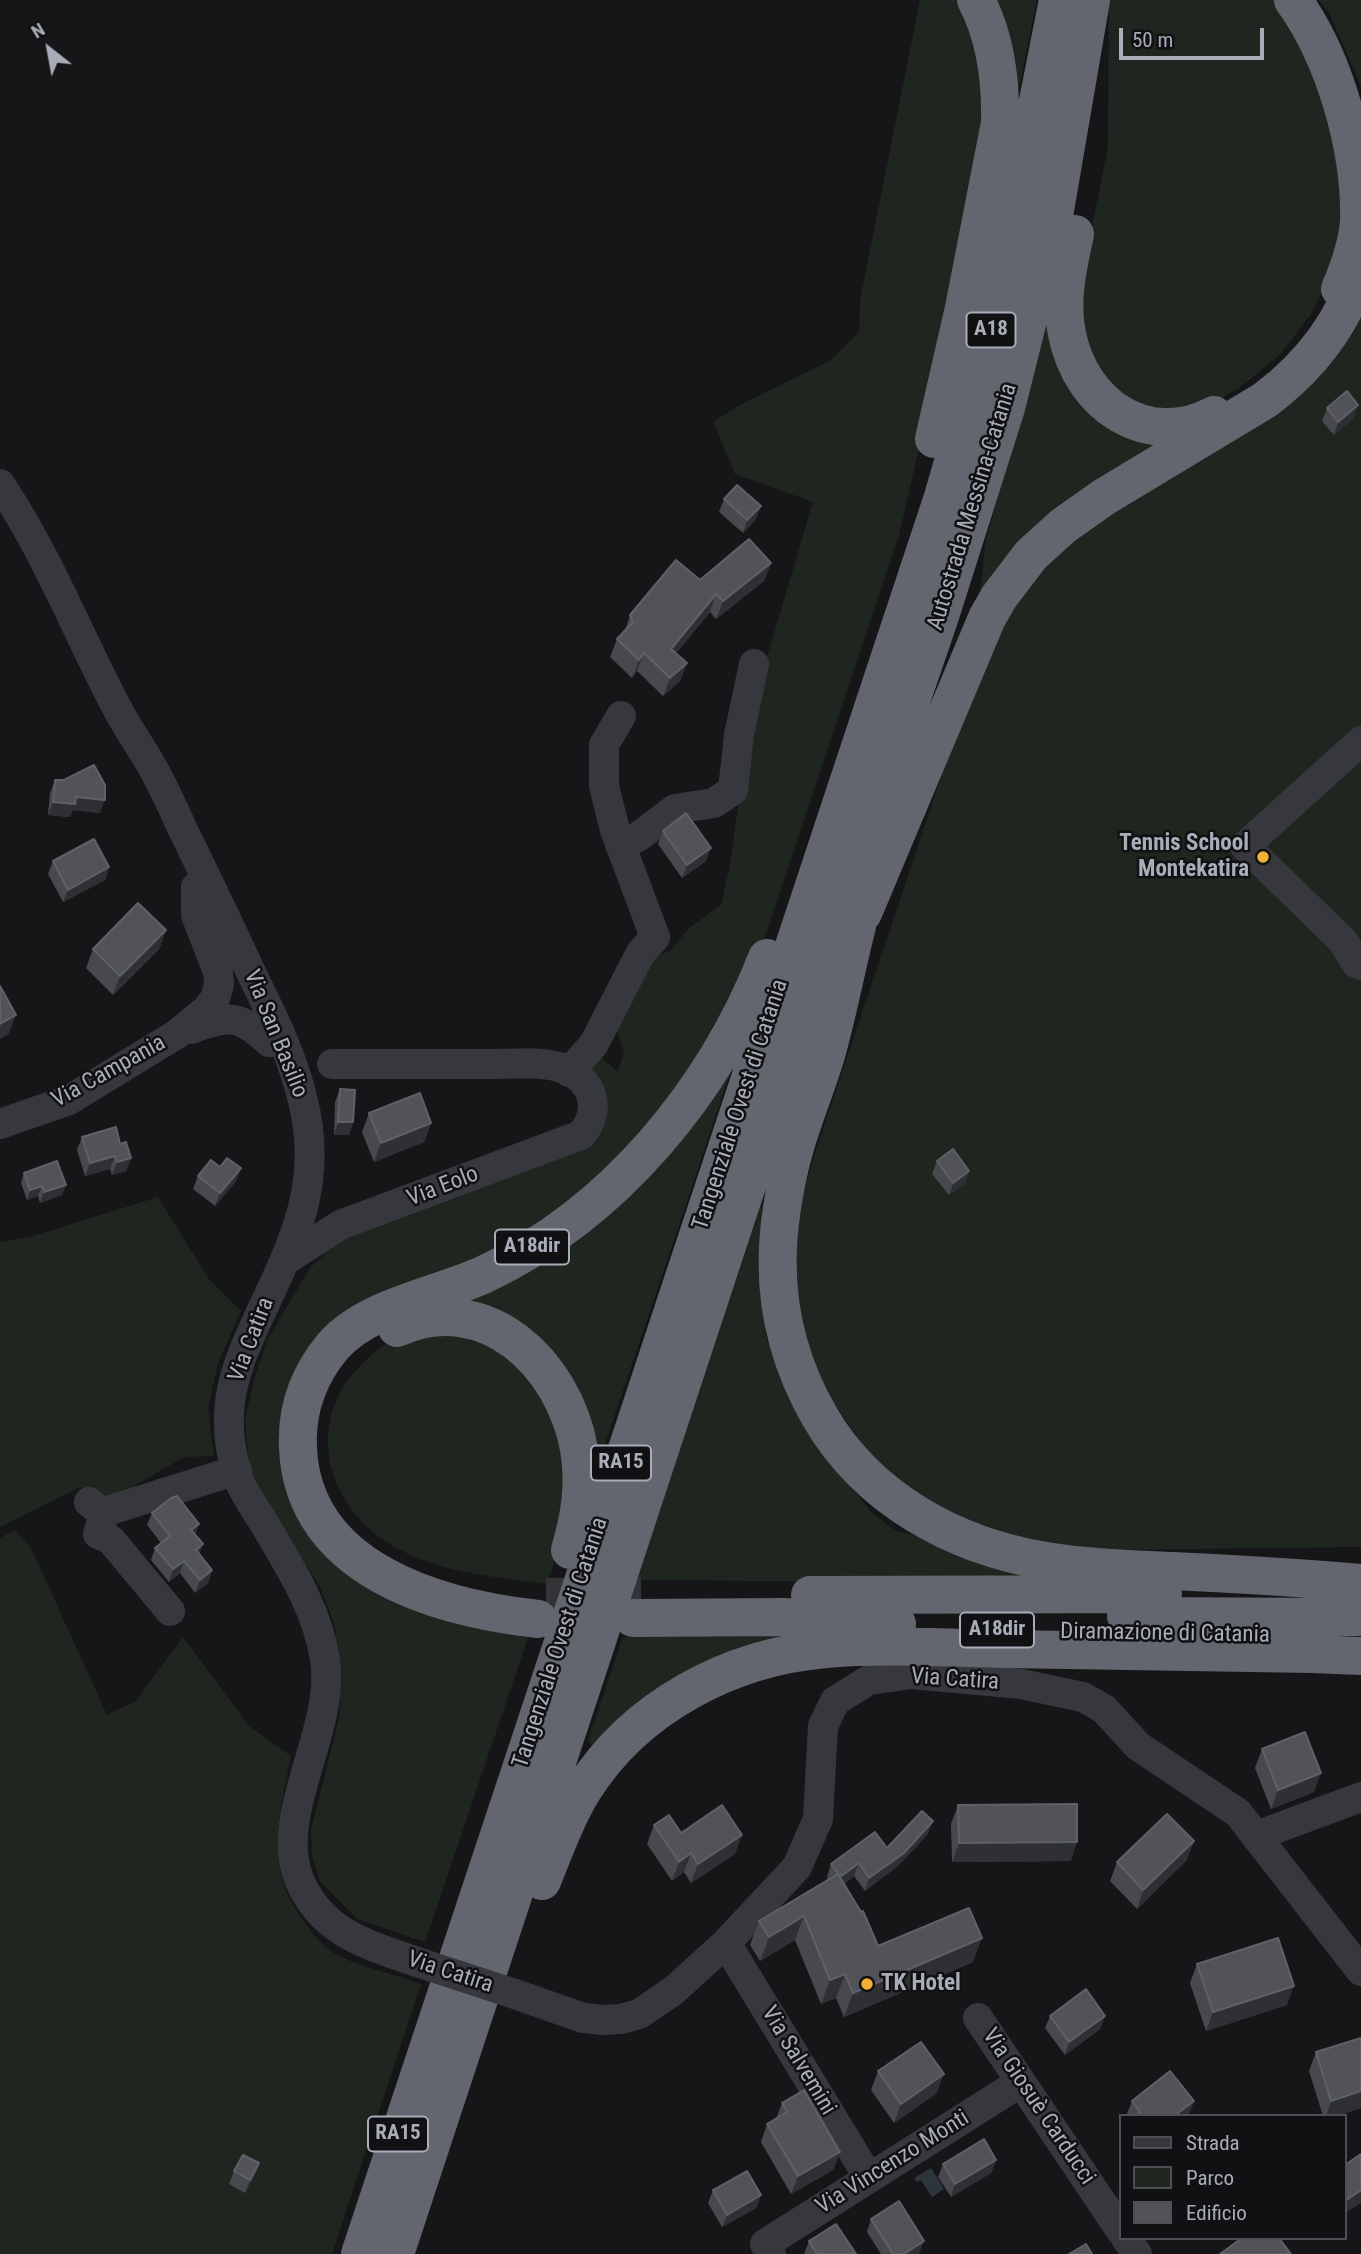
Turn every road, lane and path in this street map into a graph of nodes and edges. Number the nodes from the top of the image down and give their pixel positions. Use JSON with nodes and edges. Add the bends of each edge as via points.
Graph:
{"nodes":[{"id":1,"x":976,"y":0,"type":"edge"},
{"id":2,"x":1058,"y":0,"type":"edge"},
{"id":3,"x":1293,"y":0,"type":"edge"},
{"id":4,"x":1307,"y":0,"type":"edge"},
{"id":5,"x":1090,"y":16,"type":"edge"},
{"id":6,"x":1361,"y":123,"type":"edge"},
{"id":7,"x":1361,"y":266,"type":"edge"},
{"id":8,"x":0,"y":484,"type":"edge"},
{"id":9,"x":891,"y":651,"type":"junction"},
{"id":10,"x":754,"y":664,"type":"dead end"},
{"id":11,"x":874,"y":701,"type":"junction"},
{"id":12,"x":117,"y":708,"type":"junction"},
{"id":13,"x":621,"y":716,"type":"dead end"},
{"id":14,"x":1361,"y":741,"type":"edge"},
{"id":15,"x":620,"y":845,"type":"junction"},
{"id":16,"x":196,"y":887,"type":"junction"},
{"id":17,"x":832,"y":921,"type":"junction"},
{"id":18,"x":1361,"y":965,"type":"edge"},
{"id":19,"x":177,"y":1034,"type":"junction"},
{"id":20,"x":269,"y":1042,"type":"junction"},
{"id":21,"x":332,"y":1064,"type":"dead end"},
{"id":22,"x":565,"y":1069,"type":"junction"},
{"id":23,"x":0,"y":1124,"type":"edge"},
{"id":24,"x":286,"y":1260,"type":"junction"},
{"id":25,"x":237,"y":1471,"type":"junction"},
{"id":26,"x":1361,"y":1577,"type":"edge"},
{"id":27,"x":1321,"y":1579,"type":"junction"},
{"id":28,"x":1361,"y":1583,"type":"edge"},
{"id":29,"x":1361,"y":1591,"type":"edge"},
{"id":30,"x":1197,"y":1594,"type":"junction"},
{"id":31,"x":170,"y":1611,"type":"dead end"},
{"id":32,"x":784,"y":1617,"type":"junction"},
{"id":33,"x":1361,"y":1617,"type":"edge"},
{"id":34,"x":1361,"y":1638,"type":"edge"},
{"id":35,"x":1361,"y":1657,"type":"edge"},
{"id":36,"x":1361,"y":1797,"type":"edge"},
{"id":37,"x":1256,"y":1836,"type":"junction"},
{"id":38,"x":475,"y":1903,"type":"junction"},
{"id":39,"x":726,"y":1943,"type":"junction"},
{"id":40,"x":1357,"y":1962,"type":"edge"},
{"id":41,"x":978,"y":2018,"type":"dead end"},
{"id":42,"x":1021,"y":2082,"type":"junction"},
{"id":43,"x":869,"y":2178,"type":"junction"},
{"id":44,"x":417,"y":2186,"type":"junction"},
{"id":45,"x":1120,"y":2230,"type":"edge"},
{"id":46,"x":768,"y":2249,"type":"edge"},
{"id":47,"x":360,"y":2254,"type":"edge"},
{"id":48,"x":395,"y":2254,"type":"edge"}],
"edges":[{"from":1,"to":9,"type":"highway","via":[[997,63],[1000,123],[964,308],[900,576]]},
{"from":2,"to":9,"type":"highway","name":"Autostrada Messina-Catania","number":"A18","via":[[997,308],[943,497]]},
{"from":3,"to":5,"type":"highway","via":[[1329,62],[1348,117],[1360,199],[1354,247],[1336,297],[1297,357],[1258,391],[1203,421],[1166,429],[1149,427],[1105,403],[1078,367],[1067,336],[1065,283],[1092,145]]},
{"from":4,"to":6,"type":"highway","via":[[1339,57]]},
{"from":5,"to":17,"type":"highway","name":"Autostrada Messina-Catania","number":"A18","via":[[1054,216],[1006,408],[940,616]]},
{"from":7,"to":17,"type":"highway","via":[[1322,345],[1287,383],[1104,496],[1031,555],[987,618]]},
{"from":8,"to":12,"type":"street","name":"Via San Basilio","via":[[37,543]]},
{"from":9,"to":11,"type":"highway","name":"Autostrada Messina-Catania","number":"A18"},
{"from":10,"to":15,"type":"street","via":[[733,790],[714,803],[675,809]]},
{"from":11,"to":17,"type":"highway","name":"Autostrada Messina-Catania","number":"A18"},
{"from":11,"to":38,"type":"highway","number":"A18dir","via":[[827,793],[780,925],[735,1028],[666,1129],[587,1208],[519,1256],[350,1331],[323,1359],[305,1393],[298,1434],[302,1476],[316,1512],[342,1545],[378,1573],[423,1595],[473,1610],[542,1608],[430,1578],[387,1558],[363,1539],[334,1502],[321,1473],[317,1438],[328,1393],[343,1367],[370,1342],[405,1324],[444,1318],[485,1323],[516,1339],[531,1353],[555,1385],[579,1446],[579,1518],[497,1777]]},
{"from":12,"to":16,"type":"street","name":"Via San Basilio","via":[[139,768]]},
{"from":12,"to":24,"type":"street","name":"Via San Basilio","via":[[152,765],[224,913],[300,1087],[311,1139],[310,1173],[305,1205]]},
{"from":13,"to":15,"type":"street","via":[[604,745],[604,786]]},
{"from":14,"to":18,"type":"street","via":[[1245,846],[1343,941]]},
{"from":15,"to":22,"type":"street","via":[[655,937],[640,954],[594,1044]]},
{"from":16,"to":19,"type":"street","via":[[196,915],[219,984],[211,1005]]},
{"from":16,"to":20,"type":"street","name":"Via San Basilio"},
{"from":17,"to":27,"type":"highway","via":[[826,1055],[795,1147],[778,1247],[778,1300],[789,1350],[812,1404],[839,1446],[876,1486],[916,1515],[1006,1553],[1111,1567]]},
{"from":17,"to":38,"type":"highway","name":"Tangenziale Ovest di Catania","number":"RA15"},
{"from":17,"to":44,"type":"highway","name":"Tangenziale Ovest di Catania","number":"RA15"},
{"from":19,"to":20,"type":"street","via":[[227,1017],[241,1021]]},
{"from":19,"to":23,"type":"street","name":"Via Campania","via":[[69,1100]]},
{"from":20,"to":24,"type":"street","name":"Via San Basilio","via":[[290,1098],[297,1140]]},
{"from":21,"to":22,"type":"street","via":[[524,1064]]},
{"from":22,"to":24,"type":"street","name":"Via Eolo","via":[[579,1077],[590,1093],[594,1113],[581,1135],[340,1225]]},
{"from":24,"to":25,"type":"street","name":"Via Catira","via":[[234,1378],[229,1424]]},
{"from":25,"to":31,"type":"street","via":[[107,1511],[97,1508],[98,1534],[111,1540]]},
{"from":25,"to":39,"type":"street","name":"Via Catira","bridge":true,"via":[[317,1622],[326,1664],[325,1702],[293,1828],[293,1859],[300,1882],[329,1922],[356,1940],[583,2018],[621,2019],[639,2014]]},
{"from":26,"to":27,"type":"highway"},
{"from":27,"to":28,"type":"highway"},
{"from":27,"to":30,"type":"highway"},
{"from":29,"to":30,"type":"highway","name":"Diramazione di Catania","number":"A18dir"},
{"from":30,"to":32,"type":"highway","name":"Diramazione di Catania","number":"A18dir","via":[[637,1607]]},
{"from":32,"to":33,"type":"highway"},
{"from":32,"to":34,"type":"highway","name":"Diramazione di Catania","number":"A18dir","via":[[990,1630]]},
{"from":35,"to":44,"type":"highway","via":[[836,1648],[778,1657],[694,1688],[634,1729],[582,1791],[536,1896],[460,2116]]},
{"from":36,"to":37,"type":"street"},
{"from":37,"to":39,"type":"street","name":"Via Catira","via":[[1238,1813],[1138,1746],[1104,1709],[1083,1697],[1021,1684],[912,1674],[869,1680],[835,1701],[823,1726],[818,1819],[797,1867]]},
{"from":37,"to":40,"type":"street"},
{"from":38,"to":47,"type":"highway","name":"Tangenziale Ovest di Catania","number":"RA15"},
{"from":39,"to":43,"type":"street","name":"Via Salvemini"},
{"from":41,"to":42,"type":"street","name":"Via Giosuè Carducci"},
{"from":42,"to":43,"type":"street","name":"Via Vincenzo Monti"},
{"from":42,"to":45,"type":"street","name":"Via Giosuè Carducci"},
{"from":43,"to":46,"type":"street","name":"Via Vincenzo Monti"},
{"from":44,"to":48,"type":"highway","name":"Tangenziale Ovest di Catania","number":"RA15"}]}
